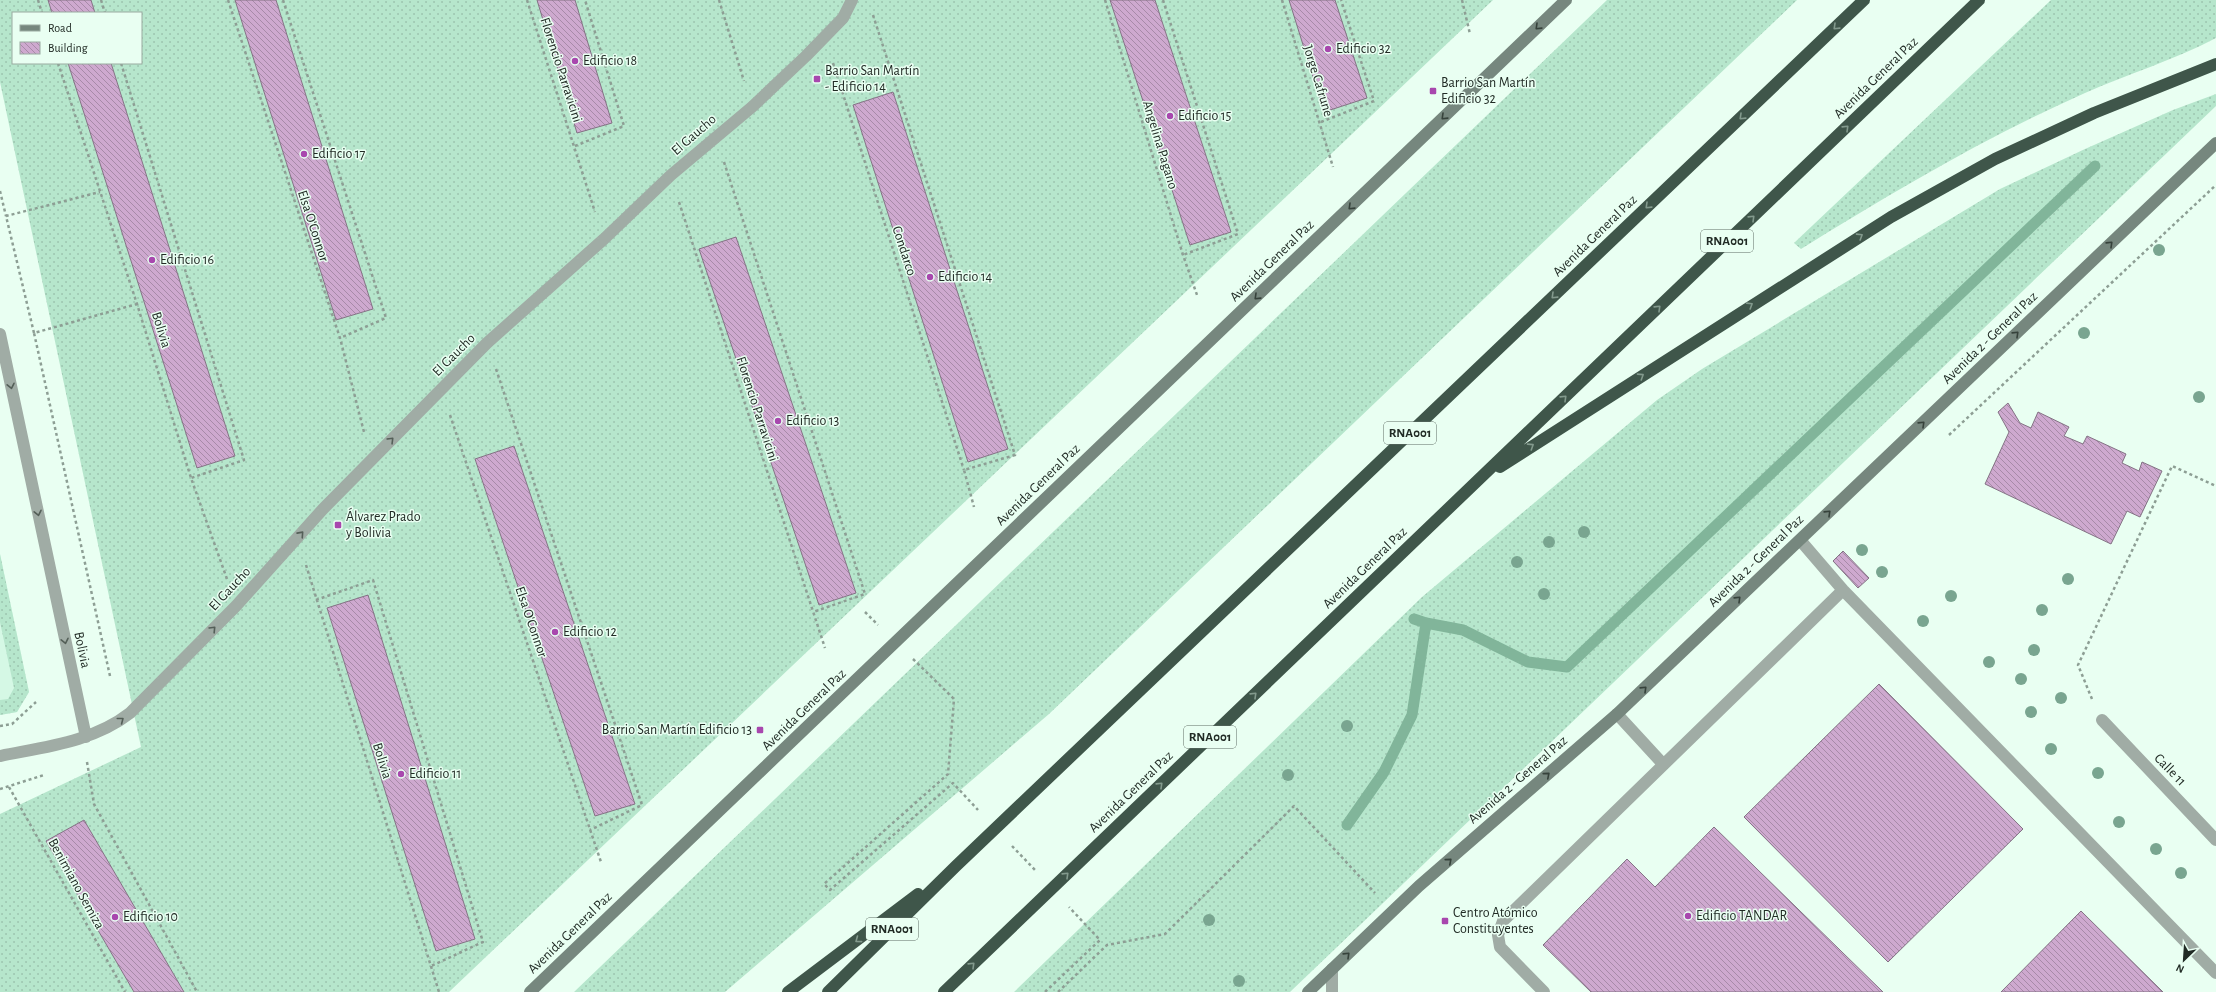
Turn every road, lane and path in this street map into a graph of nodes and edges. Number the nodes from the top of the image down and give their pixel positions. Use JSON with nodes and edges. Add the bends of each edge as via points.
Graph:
{"nodes":[{"id":1,"x":38,"y":0,"type":"edge"},
{"id":2,"x":101,"y":0,"type":"edge"},
{"id":3,"x":228,"y":0,"type":"edge"},
{"id":4,"x":283,"y":0,"type":"edge"},
{"id":5,"x":527,"y":0,"type":"edge"},
{"id":6,"x":585,"y":0,"type":"edge"},
{"id":7,"x":719,"y":0,"type":"edge"},
{"id":8,"x":852,"y":0,"type":"edge"},
{"id":9,"x":1105,"y":0,"type":"edge"},
{"id":10,"x":1163,"y":0,"type":"edge"},
{"id":11,"x":1282,"y":0,"type":"edge"},
{"id":12,"x":1340,"y":0,"type":"edge"},
{"id":13,"x":1462,"y":0,"type":"edge"},
{"id":14,"x":1566,"y":0,"type":"edge"},
{"id":15,"x":1864,"y":0,"type":"edge"},
{"id":16,"x":1979,"y":0,"type":"edge"},
{"id":17,"x":870,"y":8,"type":"dead end"},
{"id":18,"x":42,"y":12,"type":"edge"},
{"id":19,"x":105,"y":12,"type":"edge"},
{"id":20,"x":1470,"y":34,"type":"dead end"},
{"id":21,"x":825,"y":38,"type":"junction"},
{"id":22,"x":58,"y":64,"type":"edge"},
{"id":23,"x":121,"y":64,"type":"edge"},
{"id":24,"x":2216,"y":64,"type":"edge"},
{"id":25,"x":752,"y":107,"type":"junction"},
{"id":26,"x":1321,"y":122,"type":"junction"},
{"id":27,"x":715,"y":136,"type":"junction"},
{"id":28,"x":2216,"y":143,"type":"edge"},
{"id":29,"x":575,"y":146,"type":"junction"},
{"id":30,"x":1333,"y":168,"type":"dead end"},
{"id":31,"x":671,"y":175,"type":"junction"},
{"id":32,"x":2216,"y":185,"type":"edge"},
{"id":33,"x":0,"y":191,"type":"edge"},
{"id":34,"x":100,"y":192,"type":"junction"},
{"id":35,"x":6,"y":216,"type":"junction"},
{"id":36,"x":604,"y":239,"type":"junction"},
{"id":37,"x":1183,"y":255,"type":"junction"},
{"id":38,"x":1197,"y":295,"type":"dead end"},
{"id":39,"x":137,"y":304,"type":"junction"},
{"id":40,"x":34,"y":333,"type":"junction"},
{"id":41,"x":0,"y":334,"type":"edge"},
{"id":42,"x":340,"y":338,"type":"junction"},
{"id":43,"x":487,"y":343,"type":"junction"},
{"id":44,"x":441,"y":389,"type":"junction"},
{"id":45,"x":1944,"y":440,"type":"dead end"},
{"id":46,"x":371,"y":460,"type":"junction"},
{"id":47,"x":964,"y":470,"type":"junction"},
{"id":48,"x":191,"y":478,"type":"junction"},
{"id":49,"x":1475,"y":483,"type":"junction"},
{"id":50,"x":2216,"y":486,"type":"edge"},
{"id":51,"x":974,"y":507,"type":"dead end"},
{"id":52,"x":298,"y":538,"type":"junction"},
{"id":53,"x":1800,"y":540,"type":"junction"},
{"id":54,"x":1843,"y":590,"type":"junction"},
{"id":55,"x":316,"y":600,"type":"junction"},
{"id":56,"x":236,"y":606,"type":"junction"},
{"id":57,"x":813,"y":612,"type":"junction"},
{"id":58,"x":865,"y":612,"type":"dead end"},
{"id":59,"x":896,"y":642,"type":"junction"},
{"id":60,"x":825,"y":648,"type":"dead end"},
{"id":61,"x":110,"y":676,"type":"dead end"},
{"id":62,"x":36,"y":702,"type":"dead end"},
{"id":63,"x":1617,"y":714,"type":"junction"},
{"id":64,"x":2102,"y":720,"type":"joint"},
{"id":65,"x":0,"y":726,"type":"edge"},
{"id":66,"x":86,"y":737,"type":"junction"},
{"id":67,"x":0,"y":756,"type":"edge"},
{"id":68,"x":1664,"y":764,"type":"junction"},
{"id":69,"x":9,"y":787,"type":"dead end"},
{"id":70,"x":980,"y":812,"type":"dead end"},
{"id":71,"x":590,"y":830,"type":"junction"},
{"id":72,"x":2216,"y":840,"type":"edge"},
{"id":73,"x":1008,"y":841,"type":"dead end"},
{"id":74,"x":601,"y":862,"type":"dead end"},
{"id":75,"x":956,"y":866,"type":"junction"},
{"id":76,"x":1040,"y":876,"type":"dead end"},
{"id":77,"x":1068,"y":905,"type":"dead end"},
{"id":78,"x":1392,"y":912,"type":"junction"},
{"id":79,"x":431,"y":966,"type":"junction"},
{"id":80,"x":1332,"y":969,"type":"junction"},
{"id":81,"x":2216,"y":973,"type":"edge"},
{"id":82,"x":125,"y":992,"type":"edge"},
{"id":83,"x":197,"y":992,"type":"edge"},
{"id":84,"x":439,"y":992,"type":"edge"},
{"id":85,"x":530,"y":992,"type":"edge"},
{"id":86,"x":788,"y":992,"type":"edge"},
{"id":87,"x":828,"y":992,"type":"edge"},
{"id":88,"x":944,"y":992,"type":"edge"},
{"id":89,"x":1045,"y":992,"type":"edge"},
{"id":90,"x":1058,"y":992,"type":"edge"},
{"id":91,"x":1308,"y":992,"type":"edge"},
{"id":92,"x":1332,"y":992,"type":"edge"},
{"id":93,"x":1544,"y":992,"type":"edge"}],
"edges":[{"from":1,"to":18,"type":"path"},
{"from":2,"to":19,"type":"path"},
{"from":3,"to":42,"type":"path","name":"Elsa O'Connor"},
{"from":4,"to":42,"type":"path","via":[[386,318]]},
{"from":5,"to":29,"type":"path","name":"Florencio Parravicini"},
{"from":6,"to":29,"type":"path","name":"Florencio Parravicini","via":[[624,126]]},
{"from":7,"to":25,"type":"path"},
{"from":8,"to":21,"type":"street","name":"El Gaucho","via":[[843,18]]},
{"from":9,"to":37,"type":"path","name":"Angelina Pagano"},
{"from":10,"to":37,"type":"path","via":[[1238,234]]},
{"from":11,"to":26,"type":"path","name":"Jorge Cafrune"},
{"from":12,"to":26,"type":"path","via":[[1374,101]]},
{"from":13,"to":20,"type":"path"},
{"from":14,"to":59,"type":"street","name":"Avenida General Paz","one_way":true},
{"from":15,"to":75,"type":"highway","name":"Avenida General Paz","number":"RNA001","one_way":true},
{"from":49,"to":16,"type":"highway","name":"Avenida General Paz","number":"RNA001","one_way":true},
{"from":17,"to":47,"type":"path","via":[[1015,455]]},
{"from":21,"to":25,"type":"street","name":"El Gaucho"},
{"from":21,"to":47,"type":"path","name":"Condarco"},
{"from":22,"to":34,"type":"path","name":"Bolivia"},
{"from":23,"to":48,"type":"path","via":[[244,460]]},
{"from":49,"to":24,"type":"highway","one_way":true,"via":[[1891,216],[1995,159],[2094,113]]},
{"from":25,"to":27,"type":"street","name":"El Gaucho"},
{"from":26,"to":30,"type":"path","name":"Jorge Cafrune"},
{"from":27,"to":31,"type":"street","name":"El Gaucho"},
{"from":27,"to":57,"type":"path","via":[[865,594]]},
{"from":53,"to":28,"type":"street","name":"Avenida 2 - General Paz","one_way":true},
{"from":29,"to":36,"type":"path","name":"Florencio Parravicini"},
{"from":31,"to":36,"type":"street","name":"El Gaucho"},
{"from":31,"to":57,"type":"path","name":"Florencio Parravicini"},
{"from":32,"to":45,"type":"path"},
{"from":33,"to":35,"type":"path"},
{"from":34,"to":35,"type":"path"},
{"from":34,"to":39,"type":"path","name":"Bolivia"},
{"from":35,"to":40,"type":"path"},
{"from":36,"to":43,"type":"street","name":"El Gaucho"},
{"from":37,"to":38,"type":"path","name":"Angelina Pagano"},
{"from":39,"to":40,"type":"path"},
{"from":39,"to":48,"type":"path","name":"Bolivia"},
{"from":40,"to":61,"type":"path"},
{"from":41,"to":66,"type":"street","name":"Bolivia","one_way":true},
{"from":42,"to":46,"type":"path","name":"Elsa O'Connor"},
{"from":43,"to":44,"type":"street","name":"El Gaucho"},
{"from":43,"to":71,"type":"path","via":[[642,805]]},
{"from":46,"to":44,"type":"street","name":"El Gaucho","one_way":true},
{"from":44,"to":71,"type":"path","name":"Elsa O'Connor"},
{"from":52,"to":46,"type":"street","name":"El Gaucho","one_way":true},
{"from":47,"to":51,"type":"path","name":"Condarco"},
{"from":48,"to":56,"type":"path","name":"Bolivia"},
{"from":88,"to":49,"type":"highway","name":"Avenida General Paz","number":"RNA001","one_way":true},
{"from":50,"to":64,"type":"path","via":[[2172,466],[2078,666]]},
{"from":52,"to":55,"type":"path","name":"Bolivia"},
{"from":52,"to":56,"type":"street","name":"El Gaucho"},
{"from":53,"to":54,"type":"street"},
{"from":63,"to":53,"type":"street","name":"Avenida 2 - General Paz","one_way":true},
{"from":54,"to":68,"type":"street"},
{"from":54,"to":81,"type":"street"},
{"from":55,"to":79,"type":"path","name":"Bolivia"},
{"from":55,"to":79,"type":"path","via":[[373,580],[483,942]]},
{"from":66,"to":56,"type":"street","name":"El Gaucho","one_way":true,"via":[[114,726],[130,713]]},
{"from":57,"to":60,"type":"path","name":"Florencio Parravicini"},
{"from":58,"to":59,"type":"path"},
{"from":59,"to":70,"type":"path","via":[[954,699],[948,774],[824,884],[830,890],[953,783]]},
{"from":59,"to":85,"type":"street","name":"Avenida General Paz"},
{"from":62,"to":65,"type":"path","via":[[12,724]]},
{"from":63,"to":68,"type":"street"},
{"from":78,"to":63,"type":"street","name":"Avenida 2 - General Paz","one_way":true},
{"from":64,"to":72,"type":"street","name":"Calle 11"},
{"from":66,"to":67,"type":"street","name":"El Gaucho"},
{"from":66,"to":83,"type":"path","via":[[86,760],[94,804]]},
{"from":68,"to":93,"type":"street","via":[[1503,921],[1498,935],[1500,947]]},
{"from":69,"to":82,"type":"path","name":"Benimiano Semiza"},
{"from":71,"to":74,"type":"path","name":"Elsa O'Connor"},
{"from":73,"to":76,"type":"path"},
{"from":75,"to":86,"type":"highway","one_way":true},
{"from":75,"to":87,"type":"highway","name":"Avenida General Paz","number":"RNA001"},
{"from":77,"to":89,"type":"path","via":[[1100,940]]},
{"from":80,"to":78,"type":"street","name":"Avenida 2 - General Paz","one_way":true},
{"from":78,"to":90,"type":"path","via":[[1294,806],[1165,934],[1107,945]]},
{"from":79,"to":84,"type":"path","name":"Bolivia"},
{"from":80,"to":91,"type":"street","name":"Avenida 2 - General Paz"},
{"from":80,"to":92,"type":"street"}]}
